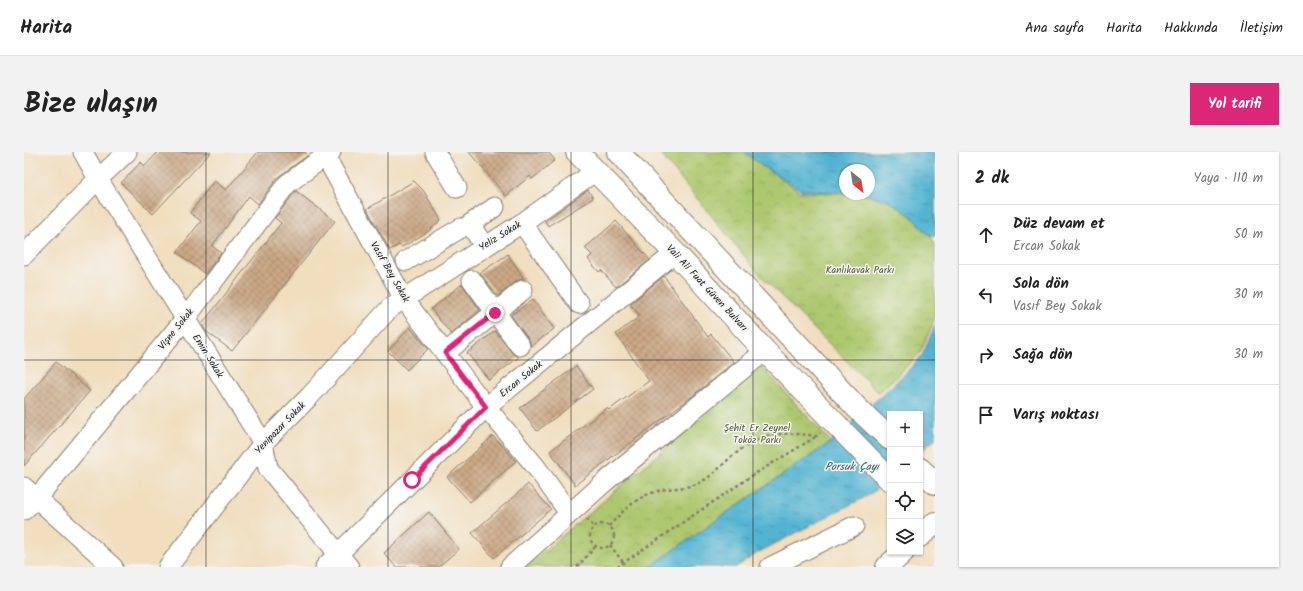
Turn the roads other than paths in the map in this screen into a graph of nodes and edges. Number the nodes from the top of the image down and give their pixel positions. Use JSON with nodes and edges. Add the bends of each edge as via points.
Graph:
{"nodes":[{"id":1,"x":83,"y":152,"type":"edge"},
{"id":2,"x":128,"y":152,"type":"edge"},
{"id":3,"x":435,"y":152,"type":"edge"},
{"id":4,"x":577,"y":152,"type":"edge"},
{"id":5,"x":619,"y":152,"type":"edge"},
{"id":6,"x":327,"y":153,"type":"edge"},
{"id":7,"x":596,"y":171,"type":"junction"},
{"id":8,"x":98,"y":179,"type":"junction"},
{"id":9,"x":457,"y":188,"type":"dead end"},
{"id":10,"x":495,"y":207,"type":"dead end"},
{"id":11,"x":522,"y":223,"type":"junction"},
{"id":12,"x":461,"y":228,"type":"dead end"},
{"id":13,"x":436,"y":243,"type":"junction"},
{"id":14,"x":484,"y":246,"type":"junction"},
{"id":15,"x":675,"y":253,"type":"junction"},
{"id":16,"x":24,"y":255,"type":"edge"},
{"id":17,"x":406,"y":261,"type":"dead end"},
{"id":18,"x":453,"y":267,"type":"junction"},
{"id":19,"x":472,"y":280,"type":"dead end"},
{"id":20,"x":523,"y":290,"type":"dead end"},
{"id":21,"x":404,"y":299,"type":"junction"},
{"id":22,"x":579,"y":304,"type":"dead end"},
{"id":23,"x":495,"y":313,"type":"junction"},
{"id":24,"x":185,"y":319,"type":"junction"},
{"id":25,"x":520,"y":346,"type":"dead end"},
{"id":26,"x":765,"y":351,"type":"junction"},
{"id":27,"x":445,"y":353,"type":"junction"},
{"id":28,"x":486,"y":407,"type":"junction"},
{"id":29,"x":887,"y":437,"type":"edge"},
{"id":30,"x":263,"y":443,"type":"junction"},
{"id":31,"x":923,"y":472,"type":"edge"},
{"id":32,"x":887,"y":477,"type":"edge"},
{"id":33,"x":935,"y":483,"type":"edge"},
{"id":34,"x":28,"y":498,"type":"edge"},
{"id":35,"x":569,"y":512,"type":"junction"},
{"id":36,"x":854,"y":526,"type":"dead end"},
{"id":37,"x":900,"y":555,"type":"edge"},
{"id":38,"x":337,"y":563,"type":"edge"},
{"id":39,"x":113,"y":567,"type":"edge"},
{"id":40,"x":168,"y":567,"type":"edge"},
{"id":41,"x":510,"y":567,"type":"edge"},
{"id":42,"x":770,"y":567,"type":"edge"},
{"id":43,"x":887,"y":567,"type":"edge"}],
"edges":[{"from":1,"to":8,"type":"street","name":"Emin Sokak"},
{"from":2,"to":8,"type":"street"},
{"from":3,"to":9,"type":"street"},
{"from":4,"to":7,"type":"main road","name":"Vali Ali Fuat Güven Bulvarı"},
{"from":5,"to":29,"type":"main road"},
{"from":6,"to":21,"type":"street","name":"Vasıf Bey Sokak"},
{"from":6,"to":24,"type":"street","name":"Vişne Sokak","via":[[286,184]]},
{"from":7,"to":11,"type":"street","name":"Yeliz Sokak"},
{"from":7,"to":15,"type":"main road","name":"Vali Ali Fuat Güven Bulvarı"},
{"from":8,"to":16,"type":"street"},
{"from":8,"to":24,"type":"street","name":"Emin Sokak"},
{"from":10,"to":14,"type":"street","via":[[470,224]]},
{"from":11,"to":14,"type":"street","name":"Yeliz Sokak"},
{"from":11,"to":22,"type":"street"},
{"from":12,"to":13,"type":"street"},
{"from":13,"to":17,"type":"street"},
{"from":13,"to":18,"type":"street"},
{"from":14,"to":18,"type":"street","name":"Yeliz Sokak"},
{"from":15,"to":26,"type":"main road","name":"Vali Ali Fuat Güven Bulvarı"},
{"from":15,"to":28,"type":"street","name":"Ercan Sokak"},
{"from":18,"to":21,"type":"street","name":"Yeliz Sokak"},
{"from":19,"to":23,"type":"street"},
{"from":20,"to":23,"type":"street"},
{"from":21,"to":27,"type":"street","name":"Vasıf Bey Sokak"},
{"from":21,"to":30,"type":"street","name":"Yenipazar Sokak","via":[[390,308],[310,396]]},
{"from":23,"to":25,"type":"street"},
{"from":23,"to":27,"type":"street"},
{"from":24,"to":30,"type":"street","name":"Emin Sokak"},
{"from":24,"to":34,"type":"street","name":"Vişne Sokak"},
{"from":26,"to":32,"type":"main road","name":"Vali Ali Fuat Güven Bulvarı","via":[[829,428]]},
{"from":26,"to":35,"type":"street"},
{"from":27,"to":28,"type":"street","name":"Vasıf Bey Sokak"},
{"from":28,"to":35,"type":"street","name":"Vasıf Bey Sokak","via":[[536,467]]},
{"from":28,"to":38,"type":"street","name":"Ercan Sokak"},
{"from":30,"to":38,"type":"street","name":"Emin Sokak","via":[[268,468]]},
{"from":30,"to":40,"type":"street","name":"Yenipazar Sokak"},
{"from":31,"to":33,"type":"main road"},
{"from":34,"to":39,"type":"street"},
{"from":35,"to":41,"type":"street"},
{"from":36,"to":42,"type":"street"},
{"from":37,"to":43,"type":"main road"}]}
